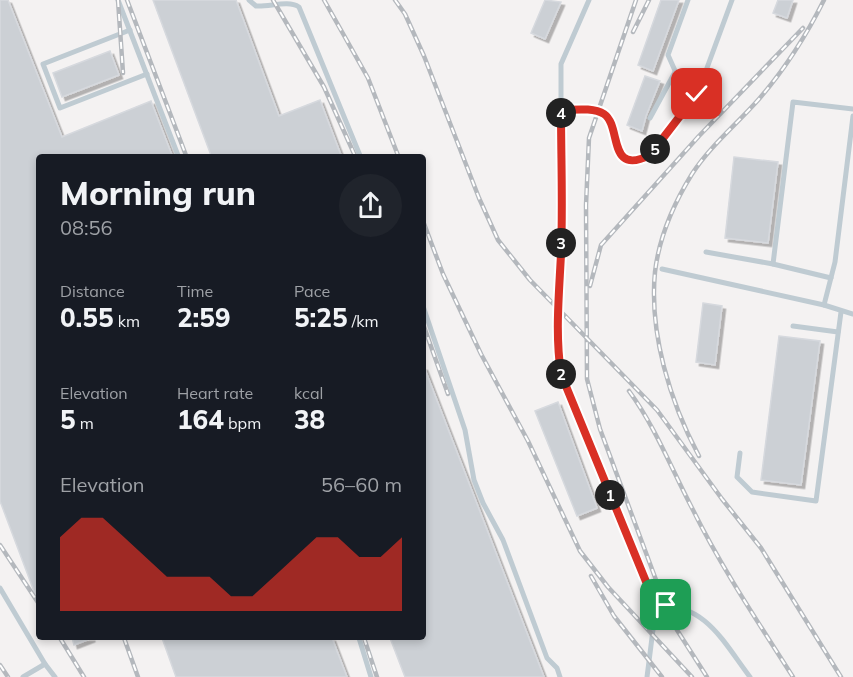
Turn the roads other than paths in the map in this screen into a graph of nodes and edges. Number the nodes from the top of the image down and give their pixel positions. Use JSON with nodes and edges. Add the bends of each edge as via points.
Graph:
{"nodes":[{"id":1,"x":118,"y":0,"type":"edge"},
{"id":2,"x":249,"y":0,"type":"edge"},
{"id":3,"x":589,"y":0,"type":"edge"},
{"id":4,"x":688,"y":0,"type":"edge"},
{"id":5,"x":732,"y":0,"type":"edge"},
{"id":6,"x":130,"y":30,"type":"junction"},
{"id":7,"x":675,"y":72,"type":"junction"},
{"id":8,"x":147,"y":74,"type":"junction"},
{"id":9,"x":690,"y":104,"type":"junction"},
{"id":10,"x":853,"y":109,"type":"edge"},
{"id":11,"x":561,"y":110,"type":"junction"},
{"id":12,"x":853,"y":116,"type":"edge"},
{"id":13,"x":650,"y":118,"type":"dead end"},
{"id":14,"x":177,"y":154,"type":"edge"},
{"id":15,"x":360,"y":154,"type":"edge"},
{"id":16,"x":706,"y":252,"type":"dead end"},
{"id":17,"x":773,"y":264,"type":"junction"},
{"id":18,"x":662,"y":269,"type":"dead end"},
{"id":19,"x":831,"y":278,"type":"junction"},
{"id":20,"x":824,"y":305,"type":"junction"},
{"id":21,"x":841,"y":312,"type":"junction"},
{"id":22,"x":853,"y":314,"type":"edge"},
{"id":23,"x":426,"y":315,"type":"edge"},
{"id":24,"x":794,"y":326,"type":"dead end"},
{"id":25,"x":838,"y":332,"type":"junction"},
{"id":26,"x":740,"y":453,"type":"dead end"},
{"id":27,"x":0,"y":588,"type":"edge"},
{"id":28,"x":656,"y":606,"type":"junction"},
{"id":29,"x":360,"y":640,"type":"edge"},
{"id":30,"x":45,"y":664,"type":"junction"},
{"id":31,"x":23,"y":677,"type":"edge"},
{"id":32,"x":55,"y":677,"type":"edge"},
{"id":33,"x":371,"y":677,"type":"edge"},
{"id":34,"x":560,"y":677,"type":"edge"},
{"id":35,"x":646,"y":677,"type":"edge"},
{"id":36,"x":750,"y":677,"type":"edge"}],
"edges":[{"from":1,"to":6,"type":"lane"},
{"from":2,"to":15,"type":"lane","via":[[256,6],[288,1],[299,7]]},
{"from":3,"to":11,"type":"lane","via":[[561,64]]},
{"from":4,"to":7,"type":"lane","via":[[668,55]]},
{"from":5,"to":9,"type":"lane"},
{"from":6,"to":8,"type":"lane"},
{"from":6,"to":8,"type":"lane","via":[[43,64],[60,108]]},
{"from":7,"to":9,"type":"lane"},
{"from":7,"to":13,"type":"lane"},
{"from":8,"to":14,"type":"lane"},
{"from":9,"to":11,"type":"lane","via":[[650,155],[640,160],[619,153],[610,120],[604,114]]},
{"from":10,"to":17,"type":"lane","via":[[793,102]]},
{"from":11,"to":28,"type":"lane","bridge":true,"via":[[561,254],[557,294],[561,374]]},
{"from":12,"to":19,"type":"lane"},
{"from":16,"to":17,"type":"lane"},
{"from":17,"to":19,"type":"lane"},
{"from":18,"to":20,"type":"lane"},
{"from":19,"to":20,"type":"lane"},
{"from":20,"to":21,"type":"lane"},
{"from":21,"to":22,"type":"lane"},
{"from":21,"to":25,"type":"lane"},
{"from":23,"to":34,"type":"lane","via":[[465,430],[474,480],[503,540],[548,658]]},
{"from":24,"to":25,"type":"lane"},
{"from":25,"to":26,"type":"lane","via":[[816,501],[752,492],[737,477]]},
{"from":27,"to":30,"type":"lane"},
{"from":28,"to":35,"type":"lane"},
{"from":28,"to":36,"type":"lane","via":[[683,608],[699,615],[712,626]]},
{"from":29,"to":33,"type":"lane"},
{"from":30,"to":31,"type":"lane"},
{"from":30,"to":32,"type":"lane"}]}
